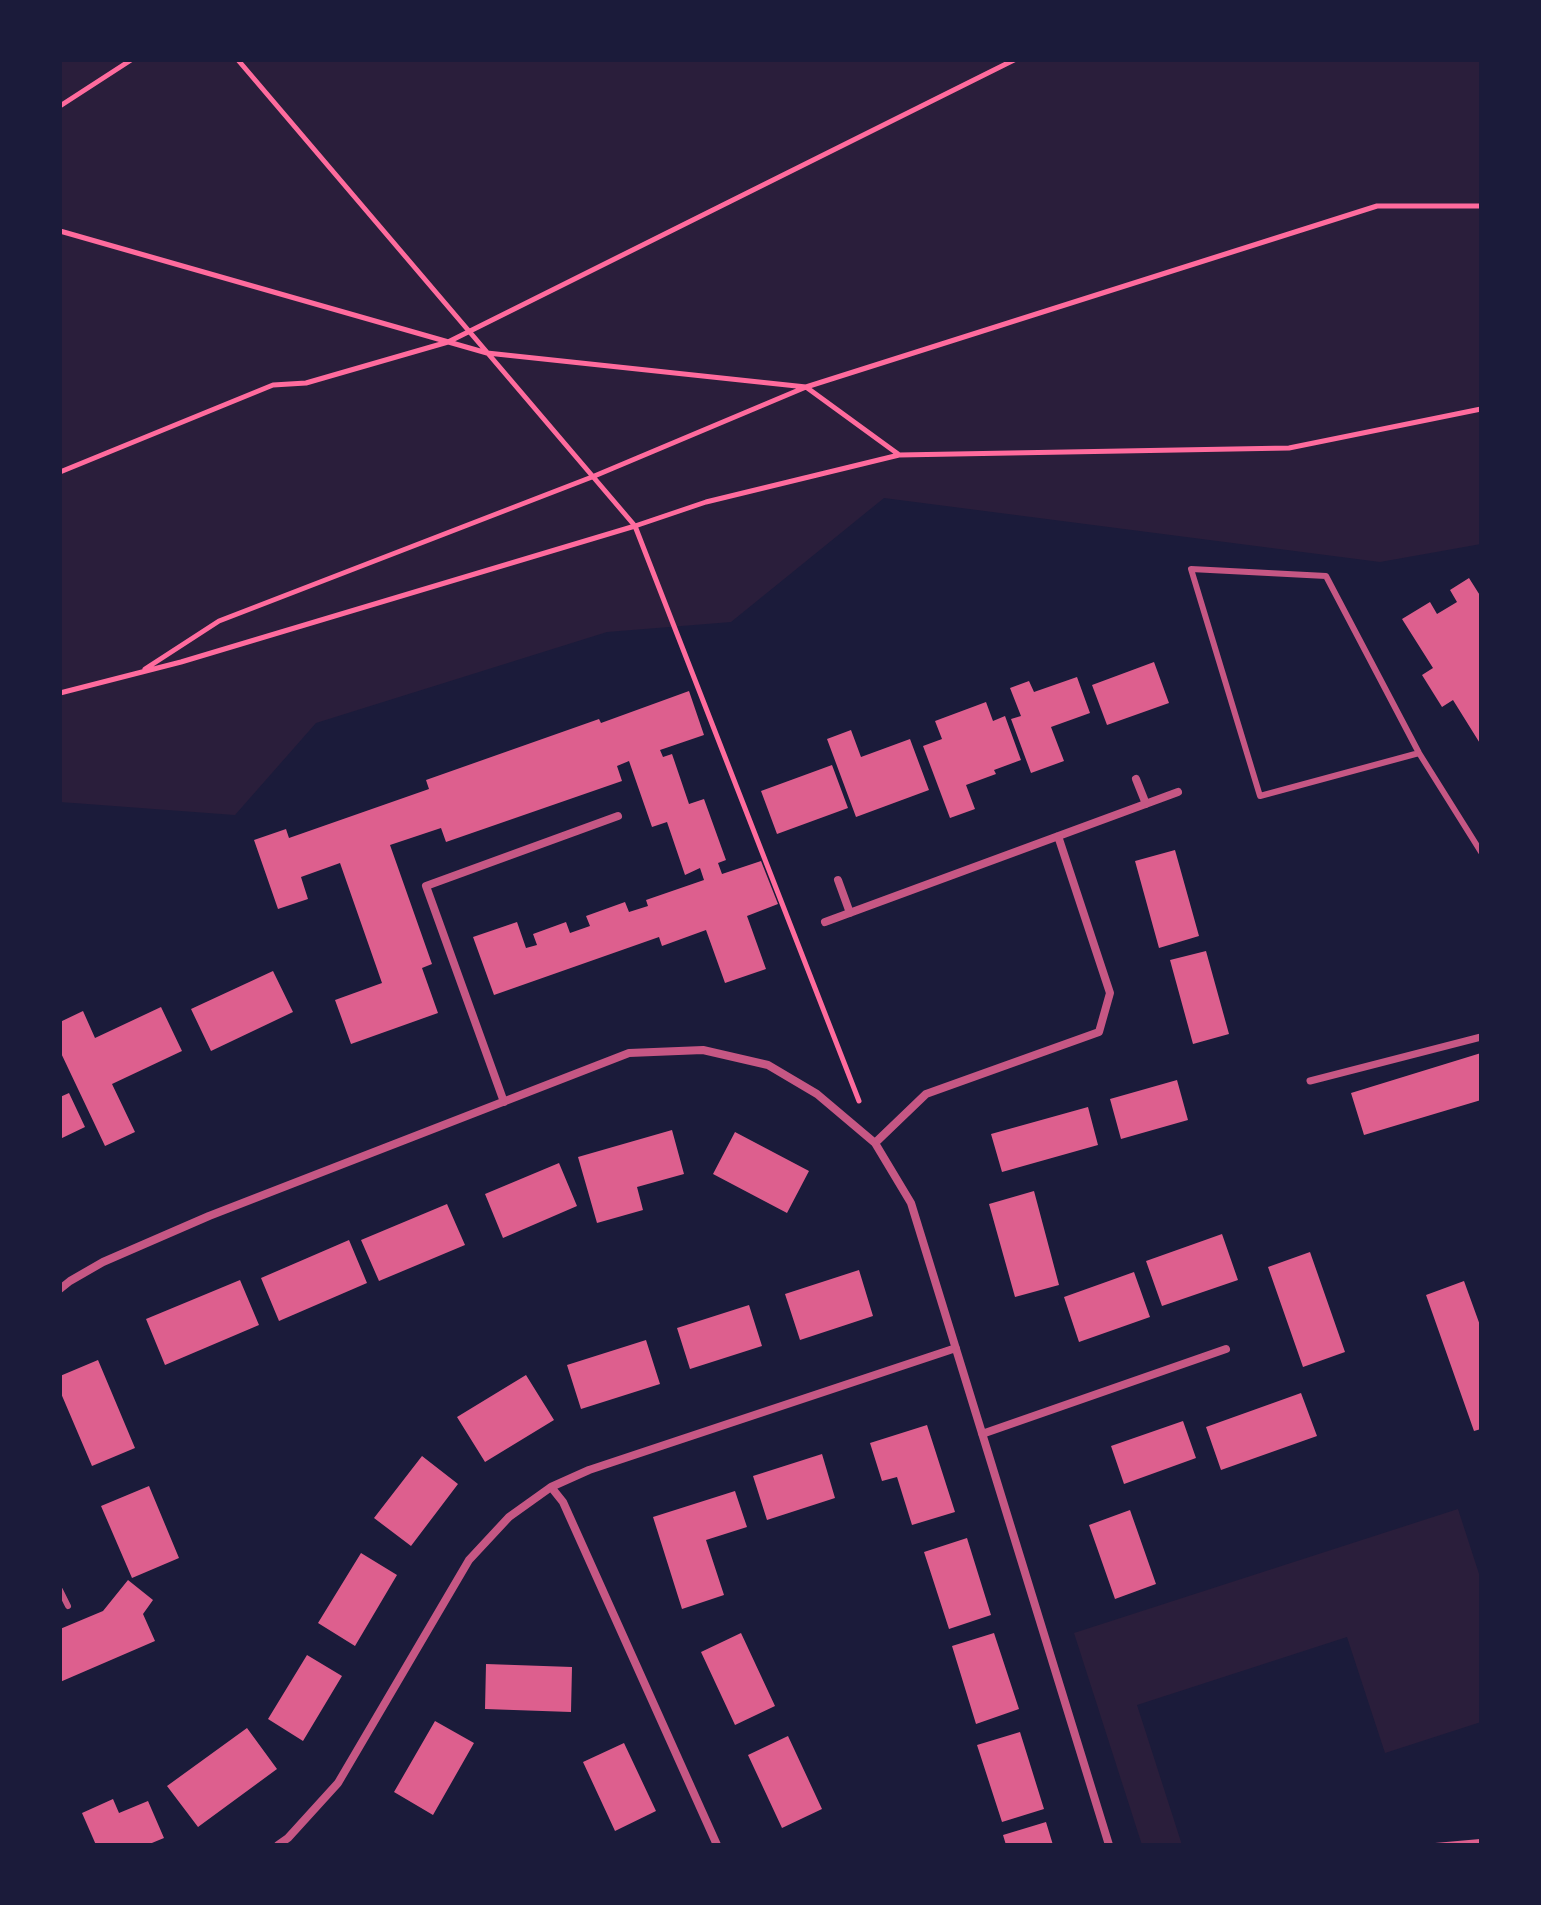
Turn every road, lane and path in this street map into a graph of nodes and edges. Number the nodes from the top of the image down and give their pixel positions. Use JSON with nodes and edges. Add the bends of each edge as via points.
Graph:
{"nodes":[{"id":1,"x":131,"y":60,"type":"edge"},
{"id":2,"x":238,"y":60,"type":"edge"},
{"id":3,"x":1014,"y":60,"type":"edge"},
{"id":4,"x":60,"y":106,"type":"edge"},
{"id":5,"x":1481,"y":206,"type":"edge"},
{"id":6,"x":60,"y":231,"type":"edge"},
{"id":7,"x":469,"y":331,"type":"junction"},
{"id":8,"x":448,"y":342,"type":"junction"},
{"id":9,"x":487,"y":353,"type":"junction"},
{"id":10,"x":806,"y":387,"type":"junction"},
{"id":11,"x":1481,"y":409,"type":"edge"},
{"id":12,"x":899,"y":455,"type":"junction"},
{"id":13,"x":60,"y":472,"type":"edge"},
{"id":14,"x":592,"y":477,"type":"junction"},
{"id":15,"x":635,"y":526,"type":"junction"},
{"id":16,"x":140,"y":672,"type":"junction"},
{"id":17,"x":60,"y":693,"type":"edge"},
{"id":18,"x":1419,"y":753,"type":"junction"},
{"id":19,"x":1136,"y":779,"type":"dead end"},
{"id":20,"x":1178,"y":792,"type":"dead end"},
{"id":21,"x":1146,"y":804,"type":"junction"},
{"id":22,"x":618,"y":816,"type":"dead end"},
{"id":23,"x":1058,"y":836,"type":"junction"},
{"id":24,"x":1481,"y":852,"type":"edge"},
{"id":25,"x":838,"y":880,"type":"dead end"},
{"id":26,"x":850,"y":913,"type":"junction"},
{"id":27,"x":825,"y":922,"type":"dead end"},
{"id":28,"x":1481,"y":1037,"type":"edge"},
{"id":29,"x":1310,"y":1081,"type":"dead end"},
{"id":30,"x":859,"y":1101,"type":"dead end"},
{"id":31,"x":504,"y":1102,"type":"junction"},
{"id":32,"x":875,"y":1143,"type":"junction"},
{"id":33,"x":60,"y":1289,"type":"edge"},
{"id":34,"x":956,"y":1348,"type":"junction"},
{"id":35,"x":1226,"y":1349,"type":"dead end"},
{"id":36,"x":982,"y":1434,"type":"junction"},
{"id":37,"x":551,"y":1487,"type":"junction"},
{"id":38,"x":60,"y":1590,"type":"edge"},
{"id":39,"x":68,"y":1606,"type":"dead end"},
{"id":40,"x":292,"y":1841,"type":"edge"},
{"id":41,"x":278,"y":1845,"type":"edge"},
{"id":42,"x":717,"y":1845,"type":"edge"},
{"id":43,"x":1109,"y":1845,"type":"edge"}],
"edges":[{"from":1,"to":4,"type":"path"},
{"from":2,"to":7,"type":"path"},
{"from":3,"to":7,"type":"path"},
{"from":5,"to":10,"type":"path","via":[[1377,206]]},
{"from":6,"to":8,"type":"path"},
{"from":7,"to":8,"type":"path"},
{"from":7,"to":9,"type":"path"},
{"from":8,"to":9,"type":"path"},
{"from":8,"to":13,"type":"path","via":[[306,383],[273,385]]},
{"from":9,"to":10,"type":"path"},
{"from":9,"to":14,"type":"path"},
{"from":10,"to":12,"type":"path"},
{"from":10,"to":14,"type":"path"},
{"from":11,"to":12,"type":"path","via":[[1289,448]]},
{"from":12,"to":15,"type":"path","via":[[706,502]]},
{"from":14,"to":15,"type":"path"},
{"from":14,"to":16,"type":"path","via":[[219,621]]},
{"from":15,"to":16,"type":"path"},
{"from":15,"to":30,"type":"path"},
{"from":16,"to":17,"type":"path"},
{"from":18,"to":18,"type":"lane","via":[[1326,576],[1191,569],[1260,796]]},
{"from":18,"to":24,"type":"lane"},
{"from":19,"to":21,"type":"street"},
{"from":20,"to":21,"type":"street"},
{"from":21,"to":23,"type":"street"},
{"from":22,"to":31,"type":"street","via":[[426,886]]},
{"from":23,"to":26,"type":"street"},
{"from":23,"to":32,"type":"street","via":[[1110,993],[1099,1032],[926,1094]]},
{"from":25,"to":26,"type":"street"},
{"from":26,"to":27,"type":"street"},
{"from":28,"to":29,"type":"street"},
{"from":31,"to":32,"type":"street","via":[[629,1053],[703,1050],[768,1065],[817,1094]]},
{"from":31,"to":33,"type":"street","via":[[209,1216],[103,1262]]},
{"from":32,"to":34,"type":"street","via":[[911,1203]]},
{"from":34,"to":36,"type":"street"},
{"from":34,"to":37,"type":"street"},
{"from":35,"to":36,"type":"street"},
{"from":36,"to":43,"type":"street"},
{"from":37,"to":40,"type":"street","via":[[509,1517],[469,1560],[338,1783]]},
{"from":37,"to":42,"type":"street","via":[[563,1502]]},
{"from":38,"to":39,"type":"lane"},
{"from":40,"to":41,"type":"street"}]}
